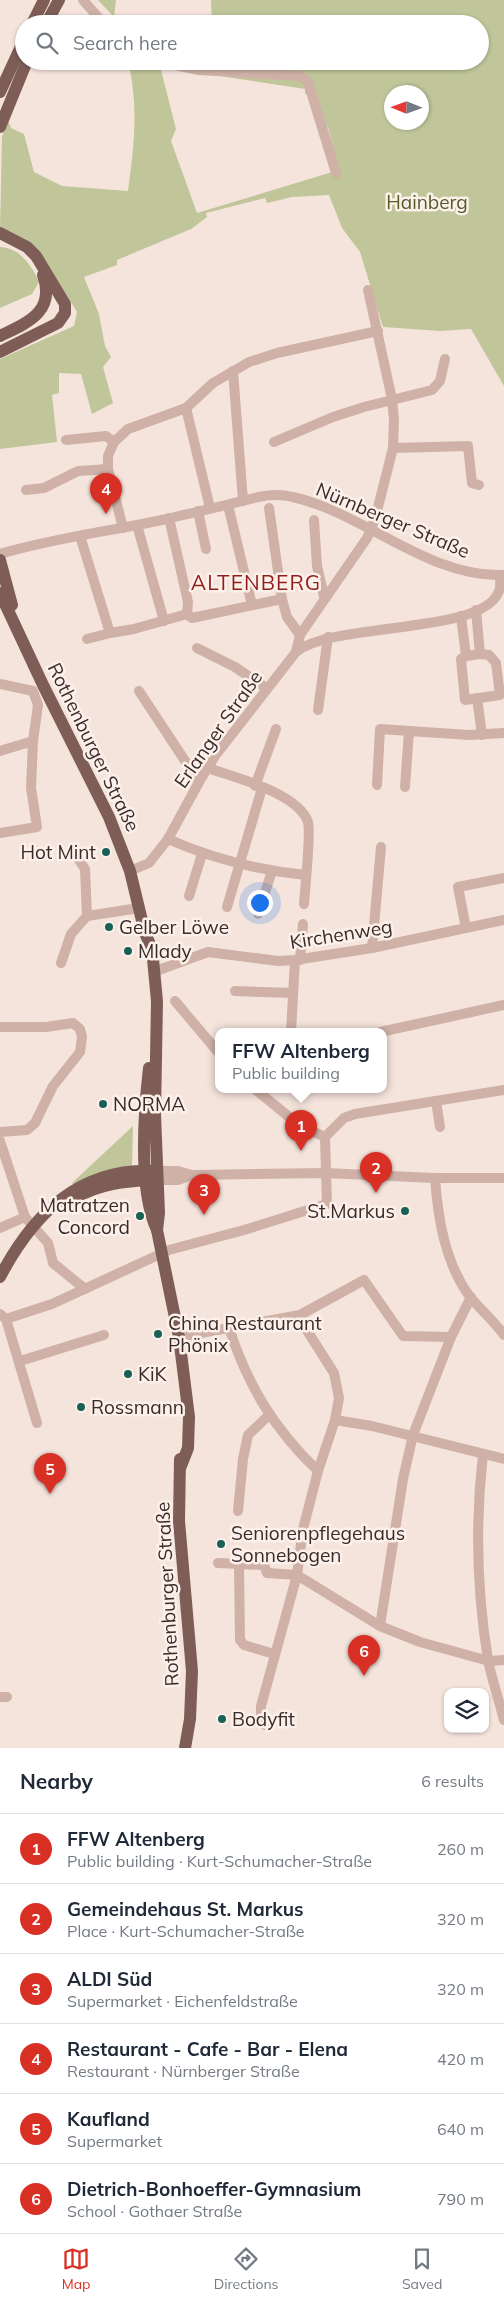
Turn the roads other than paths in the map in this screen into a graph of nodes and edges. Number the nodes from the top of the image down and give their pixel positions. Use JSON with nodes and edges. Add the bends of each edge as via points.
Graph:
{"nodes":[{"id":1,"x":44,"y":0,"type":"edge"},
{"id":2,"x":59,"y":0,"type":"edge"},
{"id":3,"x":83,"y":0,"type":"edge"},
{"id":4,"x":36,"y":15,"type":"edge"},
{"id":5,"x":51,"y":15,"type":"edge"},
{"id":6,"x":96,"y":15,"type":"edge"},
{"id":7,"x":15,"y":60,"type":"edge"},
{"id":8,"x":23,"y":70,"type":"edge"},
{"id":9,"x":198,"y":70,"type":"edge"},
{"id":10,"x":0,"y":92,"type":"edge"},
{"id":11,"x":0,"y":127,"type":"edge"},
{"id":12,"x":336,"y":173,"type":"dead end"},
{"id":13,"x":0,"y":233,"type":"edge"},
{"id":14,"x":0,"y":242,"type":"edge"},
{"id":15,"x":368,"y":290,"type":"dead end"},
{"id":16,"x":378,"y":332,"type":"junction"},
{"id":17,"x":0,"y":336,"type":"edge"},
{"id":18,"x":0,"y":352,"type":"edge"},
{"id":19,"x":445,"y":359,"type":"dead end"},
{"id":20,"x":233,"y":371,"type":"junction"},
{"id":21,"x":392,"y":399,"type":"junction"},
{"id":22,"x":186,"y":408,"type":"junction"},
{"id":23,"x":66,"y":440,"type":"dead end"},
{"id":24,"x":114,"y":442,"type":"junction"},
{"id":25,"x":274,"y":442,"type":"dead end"},
{"id":26,"x":393,"y":448,"type":"junction"},
{"id":27,"x":108,"y":469,"type":"junction"},
{"id":28,"x":479,"y":485,"type":"dead end"},
{"id":29,"x":26,"y":490,"type":"dead end"},
{"id":30,"x":243,"y":501,"type":"junction"},
{"id":31,"x":228,"y":505,"type":"junction"},
{"id":32,"x":210,"y":508,"type":"junction"},
{"id":33,"x":268,"y":508,"type":"dead end"},
{"id":34,"x":198,"y":511,"type":"junction"},
{"id":35,"x":169,"y":518,"type":"junction"},
{"id":36,"x":314,"y":520,"type":"dead end"},
{"id":37,"x":137,"y":525,"type":"junction"},
{"id":38,"x":123,"y":528,"type":"junction"},
{"id":39,"x":369,"y":529,"type":"junction"},
{"id":40,"x":80,"y":536,"type":"junction"},
{"id":41,"x":206,"y":549,"type":"dead end"},
{"id":42,"x":0,"y":562,"type":"edge"},
{"id":43,"x":502,"y":576,"type":"edge"},
{"id":44,"x":0,"y":593,"type":"edge"},
{"id":45,"x":324,"y":596,"type":"junction"},
{"id":46,"x":282,"y":599,"type":"junction"},
{"id":47,"x":252,"y":605,"type":"junction"},
{"id":48,"x":476,"y":610,"type":"junction"},
{"id":49,"x":186,"y":614,"type":"junction"},
{"id":50,"x":461,"y":616,"type":"junction"},
{"id":51,"x":164,"y":621,"type":"junction"},
{"id":52,"x":110,"y":633,"type":"junction"},
{"id":53,"x":300,"y":634,"type":"junction"},
{"id":54,"x":20,"y":637,"type":"junction"},
{"id":55,"x":328,"y":637,"type":"junction"},
{"id":56,"x":87,"y":639,"type":"dead end"},
{"id":57,"x":197,"y":648,"type":"dead end"},
{"id":58,"x":296,"y":652,"type":"junction"},
{"id":59,"x":480,"y":654,"type":"junction"},
{"id":60,"x":466,"y":656,"type":"junction"},
{"id":61,"x":0,"y":684,"type":"edge"},
{"id":62,"x":266,"y":688,"type":"junction"},
{"id":63,"x":139,"y":690,"type":"dead end"},
{"id":64,"x":477,"y":698,"type":"junction"},
{"id":65,"x":318,"y":710,"type":"dead end"},
{"id":66,"x":276,"y":729,"type":"dead end"},
{"id":67,"x":409,"y":731,"type":"junction"},
{"id":68,"x":504,"y":734,"type":"edge"},
{"id":69,"x":482,"y":735,"type":"junction"},
{"id":70,"x":33,"y":741,"type":"junction"},
{"id":71,"x":0,"y":751,"type":"edge"},
{"id":72,"x":208,"y":768,"type":"junction"},
{"id":73,"x":199,"y":782,"type":"junction"},
{"id":74,"x":377,"y":785,"type":"dead end"},
{"id":75,"x":259,"y":787,"type":"junction"},
{"id":76,"x":405,"y":787,"type":"dead end"},
{"id":77,"x":0,"y":833,"type":"edge"},
{"id":78,"x":168,"y":839,"type":"junction"},
{"id":79,"x":381,"y":847,"type":"dead end"},
{"id":80,"x":202,"y":854,"type":"junction"},
{"id":81,"x":77,"y":857,"type":"dead end"},
{"id":82,"x":240,"y":864,"type":"junction"},
{"id":83,"x":130,"y":871,"type":"junction"},
{"id":84,"x":272,"y":871,"type":"junction"},
{"id":85,"x":306,"y":875,"type":"junction"},
{"id":86,"x":504,"y":878,"type":"edge"},
{"id":87,"x":189,"y":896,"type":"dead end"},
{"id":88,"x":304,"y":904,"type":"dead end"},
{"id":89,"x":227,"y":907,"type":"dead end"},
{"id":90,"x":139,"y":908,"type":"junction"},
{"id":91,"x":258,"y":914,"type":"dead end"},
{"id":92,"x":87,"y":916,"type":"junction"},
{"id":93,"x":504,"y":920,"type":"edge"},
{"id":94,"x":303,"y":924,"type":"dead end"},
{"id":95,"x":466,"y":928,"type":"junction"},
{"id":96,"x":145,"y":933,"type":"junction"},
{"id":97,"x":372,"y":948,"type":"junction"},
{"id":98,"x":297,"y":960,"type":"junction"},
{"id":99,"x":61,"y":962,"type":"dead end"},
{"id":100,"x":156,"y":972,"type":"junction"},
{"id":101,"x":235,"y":991,"type":"dead end"},
{"id":102,"x":293,"y":994,"type":"junction"},
{"id":103,"x":175,"y":1000,"type":"dead end"},
{"id":104,"x":504,"y":1005,"type":"edge"},
{"id":105,"x":0,"y":1027,"type":"edge"},
{"id":106,"x":291,"y":1028,"type":"edge"},
{"id":107,"x":387,"y":1030,"type":"edge"},
{"id":108,"x":215,"y":1048,"type":"edge"},
{"id":109,"x":504,"y":1090,"type":"edge"},
{"id":110,"x":260,"y":1093,"type":"edge"},
{"id":111,"x":436,"y":1101,"type":"junction"},
{"id":112,"x":440,"y":1127,"type":"dead end"},
{"id":113,"x":0,"y":1132,"type":"edge"},
{"id":114,"x":325,"y":1137,"type":"junction"},
{"id":115,"x":0,"y":1141,"type":"edge"},
{"id":116,"x":325,"y":1173,"type":"junction"},
{"id":117,"x":151,"y":1175,"type":"junction"},
{"id":118,"x":435,"y":1178,"type":"junction"},
{"id":119,"x":504,"y":1178,"type":"edge"},
{"id":120,"x":25,"y":1216,"type":"junction"},
{"id":121,"x":34,"y":1227,"type":"junction"},
{"id":122,"x":0,"y":1228,"type":"edge"},
{"id":123,"x":160,"y":1254,"type":"junction"},
{"id":124,"x":0,"y":1277,"type":"edge"},
{"id":125,"x":84,"y":1289,"type":"junction"},
{"id":126,"x":471,"y":1297,"type":"junction"},
{"id":127,"x":300,"y":1315,"type":"junction"},
{"id":128,"x":3,"y":1317,"type":"edge"},
{"id":129,"x":229,"y":1328,"type":"junction"},
{"id":130,"x":104,"y":1334,"type":"dead end"},
{"id":131,"x":504,"y":1335,"type":"edge"},
{"id":132,"x":451,"y":1336,"type":"junction"},
{"id":133,"x":179,"y":1337,"type":"junction"},
{"id":134,"x":20,"y":1361,"type":"junction"},
{"id":135,"x":269,"y":1415,"type":"junction"},
{"id":136,"x":335,"y":1420,"type":"junction"},
{"id":137,"x":37,"y":1423,"type":"dead end"},
{"id":138,"x":413,"y":1436,"type":"junction"},
{"id":139,"x":483,"y":1454,"type":"junction"},
{"id":140,"x":504,"y":1459,"type":"edge"},
{"id":141,"x":318,"y":1471,"type":"junction"},
{"id":142,"x":238,"y":1511,"type":"dead end"},
{"id":143,"x":218,"y":1563,"type":"dead end"},
{"id":144,"x":239,"y":1564,"type":"junction"},
{"id":145,"x":297,"y":1574,"type":"junction"},
{"id":146,"x":380,"y":1626,"type":"junction"},
{"id":147,"x":274,"y":1654,"type":"junction"},
{"id":148,"x":504,"y":1660,"type":"edge"},
{"id":149,"x":489,"y":1661,"type":"junction"},
{"id":150,"x":190,"y":1719,"type":"junction"},
{"id":151,"x":504,"y":1720,"type":"edge"},
{"id":152,"x":265,"y":1725,"type":"dead end"},
{"id":153,"x":185,"y":1748,"type":"edge"},
{"id":154,"x":194,"y":1748,"type":"edge"}],
"edges":[{"from":1,"to":4,"type":"main road"},
{"from":2,"to":5,"type":"main road"},
{"from":3,"to":6,"type":"street"},
{"from":7,"to":10,"type":"main road"},
{"from":8,"to":11,"type":"main road"},
{"from":9,"to":12,"type":"street","via":[[301,76],[308,82]]},
{"from":13,"to":18,"type":"main road","via":[[27,247],[36,256],[65,304],[65,313],[58,323]]},
{"from":14,"to":17,"type":"main road","via":[[16,245],[27,253],[43,274],[47,288],[40,311],[28,322]]},
{"from":15,"to":16,"type":"street","name":"Erlanger Straße"},
{"from":16,"to":20,"type":"street","via":[[277,353],[248,362]]},
{"from":16,"to":21,"type":"street","name":"Erlanger Straße"},
{"from":19,"to":21,"type":"street","via":[[437,386],[432,390]]},
{"from":20,"to":22,"type":"street","via":[[213,383]]},
{"from":20,"to":30,"type":"street"},
{"from":21,"to":25,"type":"street","via":[[333,417]]},
{"from":21,"to":26,"type":"street","name":"Erlanger Straße"},
{"from":22,"to":24,"type":"street","via":[[128,429]]},
{"from":22,"to":32,"type":"street"},
{"from":23,"to":24,"type":"street","via":[[106,436]]},
{"from":24,"to":27,"type":"street","via":[[108,456]]},
{"from":26,"to":28,"type":"street","via":[[468,446],[472,483]]},
{"from":26,"to":39,"type":"street","name":"Erlanger Straße","via":[[375,519]]},
{"from":27,"to":29,"type":"street","via":[[78,471],[44,488]]},
{"from":27,"to":38,"type":"street"},
{"from":30,"to":31,"type":"street","name":"Nürnberger Straße"},
{"from":30,"to":39,"type":"street","name":"Nürnberger Straße","via":[[268,495],[291,496],[316,503]]},
{"from":31,"to":32,"type":"street","name":"Nürnberger Straße"},
{"from":31,"to":47,"type":"street"},
{"from":32,"to":34,"type":"street","name":"Nürnberger Straße"},
{"from":33,"to":46,"type":"street"},
{"from":34,"to":35,"type":"street","name":"Nürnberger Straße"},
{"from":34,"to":41,"type":"street"},
{"from":35,"to":37,"type":"street","name":"Nürnberger Straße"},
{"from":35,"to":49,"type":"street","via":[[188,602]]},
{"from":36,"to":45,"type":"street","via":[[317,566]]},
{"from":37,"to":38,"type":"street","name":"Nürnberger Straße"},
{"from":37,"to":51,"type":"street"},
{"from":38,"to":40,"type":"street","name":"Nürnberger Straße"},
{"from":39,"to":43,"type":"street","name":"Nürnberger Straße","via":[[454,568]]},
{"from":39,"to":45,"type":"street","name":"Erlanger Straße","via":[[367,538]]},
{"from":40,"to":42,"type":"street","name":"Nürnberger Straße"},
{"from":40,"to":52,"type":"street"},
{"from":42,"to":54,"type":"main road","name":"Rothenburger Straße"},
{"from":43,"to":48,"type":"street","via":[[500,590],[492,602]]},
{"from":44,"to":54,"type":"main road","name":"Rothenburger Straße"},
{"from":45,"to":53,"type":"street","name":"Erlanger Straße"},
{"from":46,"to":47,"type":"street"},
{"from":46,"to":53,"type":"street","via":[[287,617]]},
{"from":47,"to":49,"type":"street","via":[[192,618]]},
{"from":48,"to":50,"type":"street"},
{"from":48,"to":59,"type":"street"},
{"from":49,"to":51,"type":"street"},
{"from":50,"to":55,"type":"street","via":[[437,623]]},
{"from":50,"to":60,"type":"street"},
{"from":51,"to":52,"type":"street"},
{"from":52,"to":56,"type":"street"},
{"from":53,"to":58,"type":"street","name":"Erlanger Straße"},
{"from":54,"to":83,"type":"main road","name":"Rothenburger Straße","via":[[98,790]]},
{"from":55,"to":58,"type":"street","via":[[306,644]]},
{"from":55,"to":65,"type":"street"},
{"from":57,"to":62,"type":"street","via":[[235,667]]},
{"from":58,"to":62,"type":"street","name":"Erlanger Straße"},
{"from":59,"to":60,"type":"street"},
{"from":59,"to":64,"type":"street","via":[[489,655],[496,663],[500,696]]},
{"from":60,"to":64,"type":"street","via":[[461,659],[465,700]]},
{"from":61,"to":70,"type":"street","via":[[33,690],[38,705]]},
{"from":62,"to":72,"type":"street","name":"Erlanger Straße"},
{"from":63,"to":73,"type":"street"},
{"from":64,"to":69,"type":"street"},
{"from":66,"to":75,"type":"street"},
{"from":67,"to":69,"type":"street"},
{"from":67,"to":74,"type":"street","via":[[380,729]]},
{"from":67,"to":76,"type":"street"},
{"from":68,"to":69,"type":"street"},
{"from":70,"to":71,"type":"street"},
{"from":70,"to":77,"type":"street","via":[[31,788],[36,828]]},
{"from":72,"to":73,"type":"street","name":"Erlanger Straße"},
{"from":72,"to":75,"type":"street"},
{"from":73,"to":78,"type":"street","name":"Erlanger Straße"},
{"from":75,"to":82,"type":"street"},
{"from":75,"to":85,"type":"street","via":[[289,799],[302,809],[308,824]]},
{"from":78,"to":80,"type":"street"},
{"from":78,"to":83,"type":"street","name":"Erlanger Straße","via":[[149,863]]},
{"from":79,"to":97,"type":"street"},
{"from":80,"to":82,"type":"street"},
{"from":80,"to":87,"type":"street"},
{"from":81,"to":92,"type":"street","via":[[85,869]]},
{"from":82,"to":84,"type":"street"},
{"from":82,"to":89,"type":"street"},
{"from":83,"to":90,"type":"main road","name":"Rothenburger Straße"},
{"from":84,"to":85,"type":"street"},
{"from":84,"to":91,"type":"street"},
{"from":85,"to":88,"type":"street"},
{"from":86,"to":95,"type":"street","via":[[458,886]]},
{"from":90,"to":92,"type":"street"},
{"from":90,"to":96,"type":"main road","name":"Rothenburger Straße"},
{"from":92,"to":99,"type":"street","via":[[72,934]]},
{"from":93,"to":95,"type":"street","name":"Kirchenweg"},
{"from":94,"to":98,"type":"street"},
{"from":95,"to":97,"type":"street","name":"Kirchenweg"},
{"from":96,"to":100,"type":"main road","name":"Rothenburger Straße"},
{"from":96,"to":117,"type":"main road","name":"Rothenburger Straße","via":[[151,1034],[146,1107]]},
{"from":97,"to":98,"type":"street","name":"Kirchenweg"},
{"from":98,"to":100,"type":"street","name":"Kirchenweg","via":[[208,952]]},
{"from":98,"to":102,"type":"street"},
{"from":100,"to":117,"type":"main road","name":"Rothenburger Straße"},
{"from":101,"to":102,"type":"street"},
{"from":102,"to":106,"type":"street"},
{"from":103,"to":108,"type":"street"},
{"from":104,"to":107,"type":"street"},
{"from":105,"to":113,"type":"street","via":[[46,1027],[73,1023],[80,1029],[82,1037],[80,1052],[53,1086],[35,1123],[27,1130]]},
{"from":109,"to":111,"type":"street"},
{"from":110,"to":114,"type":"street","via":[[299,1125]]},
{"from":111,"to":112,"type":"street"},
{"from":111,"to":114,"type":"street","via":[[355,1114],[344,1118]]},
{"from":114,"to":116,"type":"street"},
{"from":115,"to":120,"type":"street"},
{"from":116,"to":117,"type":"street","via":[[192,1175],[178,1180]]},
{"from":116,"to":118,"type":"street"},
{"from":116,"to":123,"type":"street","via":[[327,1204]]},
{"from":117,"to":121,"type":"main road","via":[[87,1192]]},
{"from":117,"to":123,"type":"main road","name":"Rothenburger Straße","via":[[150,1214],[157,1230]]},
{"from":118,"to":119,"type":"street"},
{"from":118,"to":126,"type":"street","via":[[446,1244],[460,1282]]},
{"from":120,"to":121,"type":"street"},
{"from":120,"to":122,"type":"street"},
{"from":121,"to":124,"type":"main road"},
{"from":121,"to":125,"type":"street","via":[[48,1243],[52,1263]]},
{"from":123,"to":125,"type":"street"},
{"from":123,"to":133,"type":"main road","name":"Rothenburger Straße"},
{"from":125,"to":128,"type":"street","via":[[52,1304]]},
{"from":126,"to":131,"type":"street"},
{"from":126,"to":132,"type":"street"},
{"from":127,"to":129,"type":"street"},
{"from":127,"to":132,"type":"street","via":[[364,1280],[403,1336]]},
{"from":127,"to":136,"type":"street","via":[[334,1373],[339,1398]]},
{"from":128,"to":134,"type":"street"},
{"from":129,"to":133,"type":"street"},
{"from":129,"to":135,"type":"street"},
{"from":130,"to":134,"type":"street"},
{"from":132,"to":138,"type":"street"},
{"from":133,"to":150,"type":"main road","name":"Rothenburger Straße","via":[[185,1400],[179,1447],[179,1521],[190,1645]]},
{"from":134,"to":137,"type":"street"},
{"from":135,"to":141,"type":"street"},
{"from":135,"to":142,"type":"street","via":[[248,1435]]},
{"from":136,"to":138,"type":"street"},
{"from":136,"to":141,"type":"street"},
{"from":138,"to":139,"type":"street"},
{"from":138,"to":146,"type":"street"},
{"from":139,"to":140,"type":"street"},
{"from":139,"to":149,"type":"street","via":[[477,1504],[478,1557]]},
{"from":141,"to":145,"type":"street","via":[[303,1529]]},
{"from":143,"to":144,"type":"street"},
{"from":144,"to":145,"type":"street","via":[[264,1565],[268,1573]]},
{"from":144,"to":147,"type":"street","via":[[240,1640],[244,1645]]},
{"from":145,"to":146,"type":"street"},
{"from":145,"to":147,"type":"street"},
{"from":146,"to":149,"type":"street","via":[[420,1642]]},
{"from":147,"to":152,"type":"street","via":[[260,1706]]},
{"from":148,"to":149,"type":"street"},
{"from":149,"to":151,"type":"street"},
{"from":150,"to":153,"type":"main road","name":"Rothenburger Straße"},
{"from":150,"to":154,"type":"main road","name":"Rothenburger Straße"}]}
